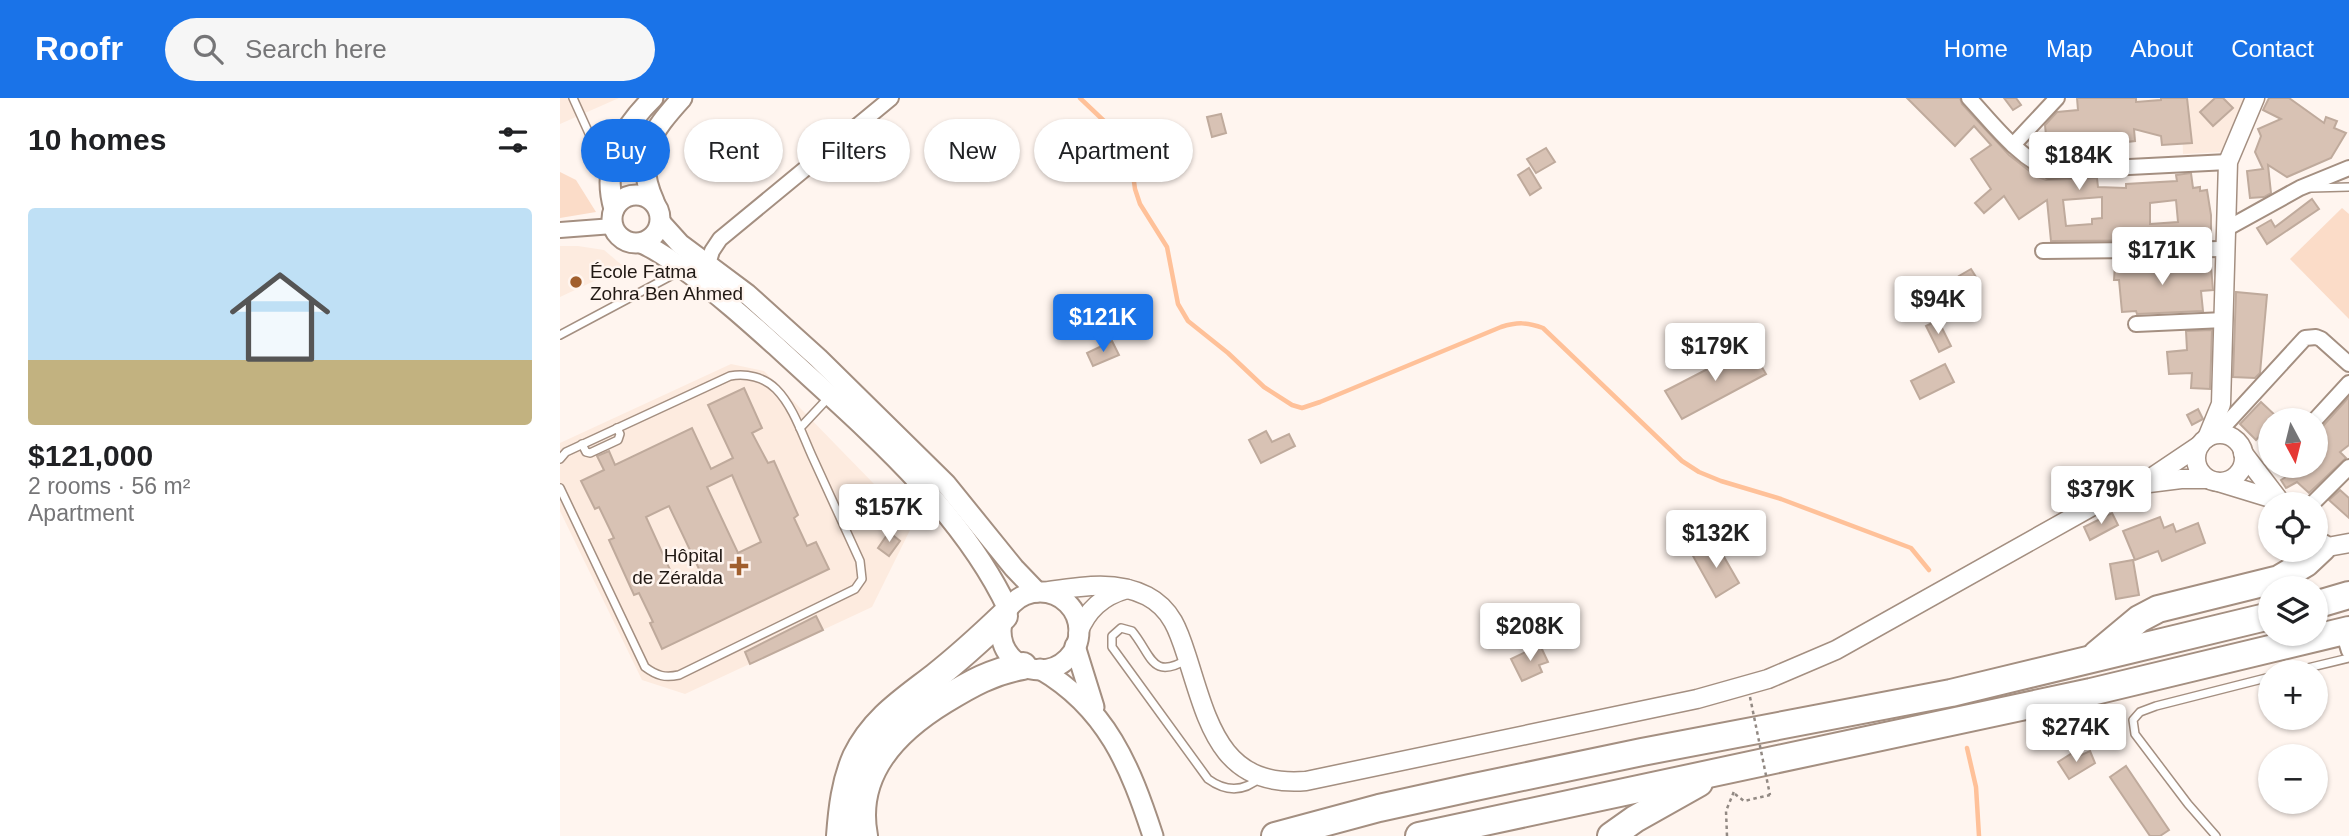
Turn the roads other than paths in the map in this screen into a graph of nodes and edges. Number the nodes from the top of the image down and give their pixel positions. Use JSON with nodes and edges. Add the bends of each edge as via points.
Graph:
{"nodes":[{"id":1,"x":573,"y":98,"type":"edge"},
{"id":2,"x":653,"y":98,"type":"edge"},
{"id":3,"x":682,"y":98,"type":"edge"},
{"id":4,"x":891,"y":98,"type":"edge"},
{"id":5,"x":1969,"y":98,"type":"edge"},
{"id":6,"x":2057,"y":98,"type":"edge"},
{"id":7,"x":2255,"y":98,"type":"edge"},
{"id":8,"x":582,"y":119,"type":"edge"},
{"id":9,"x":634,"y":119,"type":"edge"},
{"id":10,"x":2013,"y":145,"type":"junction"},
{"id":11,"x":2228,"y":162,"type":"junction"},
{"id":12,"x":2349,"y":168,"type":"edge"},
{"id":13,"x":609,"y":182,"type":"edge"},
{"id":14,"x":2349,"y":187,"type":"edge"},
{"id":15,"x":2300,"y":188,"type":"junction"},
{"id":16,"x":654,"y":201,"type":"junction"},
{"id":17,"x":613,"y":217,"type":"junction"},
{"id":18,"x":660,"y":223,"type":"junction"},
{"id":19,"x":2227,"y":229,"type":"junction"},
{"id":20,"x":560,"y":230,"type":"edge"},
{"id":21,"x":641,"y":243,"type":"junction"},
{"id":22,"x":2226,"y":249,"type":"junction"},
{"id":23,"x":2043,"y":251,"type":"dead end"},
{"id":24,"x":708,"y":264,"type":"junction"},
{"id":25,"x":683,"y":269,"type":"junction"},
{"id":26,"x":2224,"y":320,"type":"junction"},
{"id":27,"x":2136,"y":324,"type":"dead end"},
{"id":28,"x":560,"y":335,"type":"edge"},
{"id":29,"x":2349,"y":363,"type":"edge"},
{"id":30,"x":2349,"y":383,"type":"edge"},
{"id":31,"x":830,"y":396,"type":"junction"},
{"id":32,"x":2221,"y":404,"type":"junction"},
{"id":33,"x":2326,"y":408,"type":"edge"},
{"id":34,"x":800,"y":428,"type":"junction"},
{"id":35,"x":2229,"y":430,"type":"junction"},
{"id":36,"x":2204,"y":442,"type":"junction"},
{"id":37,"x":2244,"y":453,"type":"junction"},
{"id":38,"x":560,"y":459,"type":"edge"},
{"id":39,"x":2258,"y":464,"type":"edge"},
{"id":40,"x":2349,"y":467,"type":"edge"},
{"id":41,"x":2213,"y":480,"type":"junction"},
{"id":42,"x":2139,"y":486,"type":"junction"},
{"id":43,"x":560,"y":488,"type":"edge"},
{"id":44,"x":2324,"y":492,"type":"edge"},
{"id":45,"x":2258,"y":495,"type":"edge"},
{"id":46,"x":2349,"y":543,"type":"edge"},
{"id":47,"x":2328,"y":544,"type":"edge"},
{"id":48,"x":2306,"y":562,"type":"edge"},
{"id":49,"x":1127,"y":589,"type":"junction"},
{"id":50,"x":1040,"y":592,"type":"junction"},
{"id":51,"x":2349,"y":595,"type":"edge"},
{"id":52,"x":2328,"y":601,"type":"edge"},
{"id":53,"x":1006,"y":612,"type":"junction"},
{"id":54,"x":2258,"y":619,"type":"edge"},
{"id":55,"x":2347,"y":637,"type":"edge"},
{"id":56,"x":1077,"y":640,"type":"junction"},
{"id":57,"x":2349,"y":658,"type":"edge"},
{"id":58,"x":1188,"y":659,"type":"junction"},
{"id":59,"x":2092,"y":659,"type":"junction"},
{"id":60,"x":2328,"y":663,"type":"edge"},
{"id":61,"x":1031,"y":668,"type":"junction"},
{"id":62,"x":2258,"y":680,"type":"edge"},
{"id":63,"x":1098,"y":717,"type":"junction"},
{"id":64,"x":1737,"y":775,"type":"junction"},
{"id":65,"x":1261,"y":776,"type":"junction"},
{"id":66,"x":1152,"y":833,"type":"edge"},
{"id":67,"x":840,"y":836,"type":"edge"},
{"id":68,"x":864,"y":836,"type":"edge"},
{"id":69,"x":1275,"y":836,"type":"edge"},
{"id":70,"x":1419,"y":836,"type":"edge"},
{"id":71,"x":1611,"y":836,"type":"edge"},
{"id":72,"x":2216,"y":836,"type":"edge"}],
"edges":[{"from":1,"to":8,"type":"lane"},
{"from":2,"to":9,"type":"main road"},
{"from":3,"to":16,"type":"main road","via":[[654,131],[646,151],[646,182]]},
{"from":4,"to":24,"type":"street","via":[[725,234]]},
{"from":5,"to":10,"type":"street"},
{"from":6,"to":10,"type":"street"},
{"from":7,"to":11,"type":"street"},
{"from":10,"to":11,"type":"street","via":[[2050,171]]},
{"from":11,"to":19,"type":"street"},
{"from":12,"to":15,"type":"street"},
{"from":13,"to":17,"type":"main road"},
{"from":14,"to":15,"type":"lane"},
{"from":15,"to":19,"type":"street"},
{"from":16,"to":17,"type":"main road","via":[[632,195],[621,200]]},
{"from":16,"to":18,"type":"main road"},
{"from":17,"to":20,"type":"street"},
{"from":17,"to":21,"type":"main road","via":[[624,240]]},
{"from":18,"to":21,"type":"main road","via":[[652,238]]},
{"from":18,"to":24,"type":"main road"},
{"from":19,"to":22,"type":"street"},
{"from":21,"to":25,"type":"main road"},
{"from":22,"to":23,"type":"street"},
{"from":22,"to":26,"type":"street"},
{"from":24,"to":50,"type":"main road","via":[[795,336],[912,449]]},
{"from":25,"to":28,"type":"lane"},
{"from":25,"to":31,"type":"main road","via":[[732,306]]},
{"from":26,"to":27,"type":"street"},
{"from":26,"to":32,"type":"street"},
{"from":29,"to":35,"type":"street","via":[[2321,339],[2305,338]]},
{"from":30,"to":33,"type":"street"},
{"from":31,"to":34,"type":"lane"},
{"from":31,"to":53,"type":"main road","via":[[948,516],[986,567]]},
{"from":32,"to":35,"type":"street"},
{"from":32,"to":36,"type":"street"},
{"from":34,"to":38,"type":"lane","via":[[775,387],[741,374],[582,444]]},
{"from":34,"to":43,"type":"lane","via":[[860,561],[862,579],[855,589],[679,676],[666,678],[645,667]]},
{"from":35,"to":36,"type":"street"},
{"from":35,"to":37,"type":"street"},
{"from":36,"to":41,"type":"street","via":[[2196,460],[2203,474]]},
{"from":36,"to":42,"type":"street"},
{"from":37,"to":39,"type":"street"},
{"from":37,"to":41,"type":"street","via":[[2235,477]]},
{"from":40,"to":44,"type":"street"},
{"from":41,"to":42,"type":"street","via":[[2180,479]]},
{"from":41,"to":45,"type":"street"},
{"from":42,"to":65,"type":"street","via":[[2091,507],[1836,650],[1753,685],[1306,781]]},
{"from":46,"to":47,"type":"street"},
{"from":48,"to":59,"type":"highway","via":[[2278,579],[2158,609]]},
{"from":49,"to":50,"type":"street","via":[[1096,585]]},
{"from":49,"to":56,"type":"street","via":[[1108,596],[1086,615]]},
{"from":49,"to":58,"type":"street","via":[[1166,609]]},
{"from":50,"to":53,"type":"main road","via":[[1021,597]]},
{"from":50,"to":56,"type":"main road","via":[[1057,596],[1069,606],[1077,618]]},
{"from":51,"to":52,"type":"highway"},
{"from":53,"to":61,"type":"main road","via":[[1002,640],[1010,655]]},
{"from":53,"to":67,"type":"highway","via":[[875,728],[850,772]]},
{"from":54,"to":59,"type":"highway"},
{"from":55,"to":64,"type":"highway"},
{"from":56,"to":61,"type":"main road","via":[[1061,663]]},
{"from":56,"to":63,"type":"main road","via":[[1082,675]]},
{"from":57,"to":60,"type":"lane"},
{"from":58,"to":65,"type":"street","via":[[1216,739],[1233,759]]},
{"from":58,"to":65,"type":"lane","via":[[1164,668],[1152,660],[1132,631],[1121,628],[1112,636],[1112,648],[1208,779],[1232,789],[1249,786]]},
{"from":59,"to":69,"type":"highway","via":[[1951,693],[1457,791]]},
{"from":61,"to":63,"type":"main road","via":[[1071,690]]},
{"from":61,"to":68,"type":"highway","via":[[1004,670],[980,679],[899,733],[869,780],[863,806]]},
{"from":62,"to":72,"type":"lane","via":[[2156,706],[2133,720],[2135,734]]},
{"from":63,"to":66,"type":"main road","via":[[1131,773]]},
{"from":64,"to":70,"type":"highway"},
{"from":64,"to":71,"type":"highway","via":[[1635,819]]}]}
